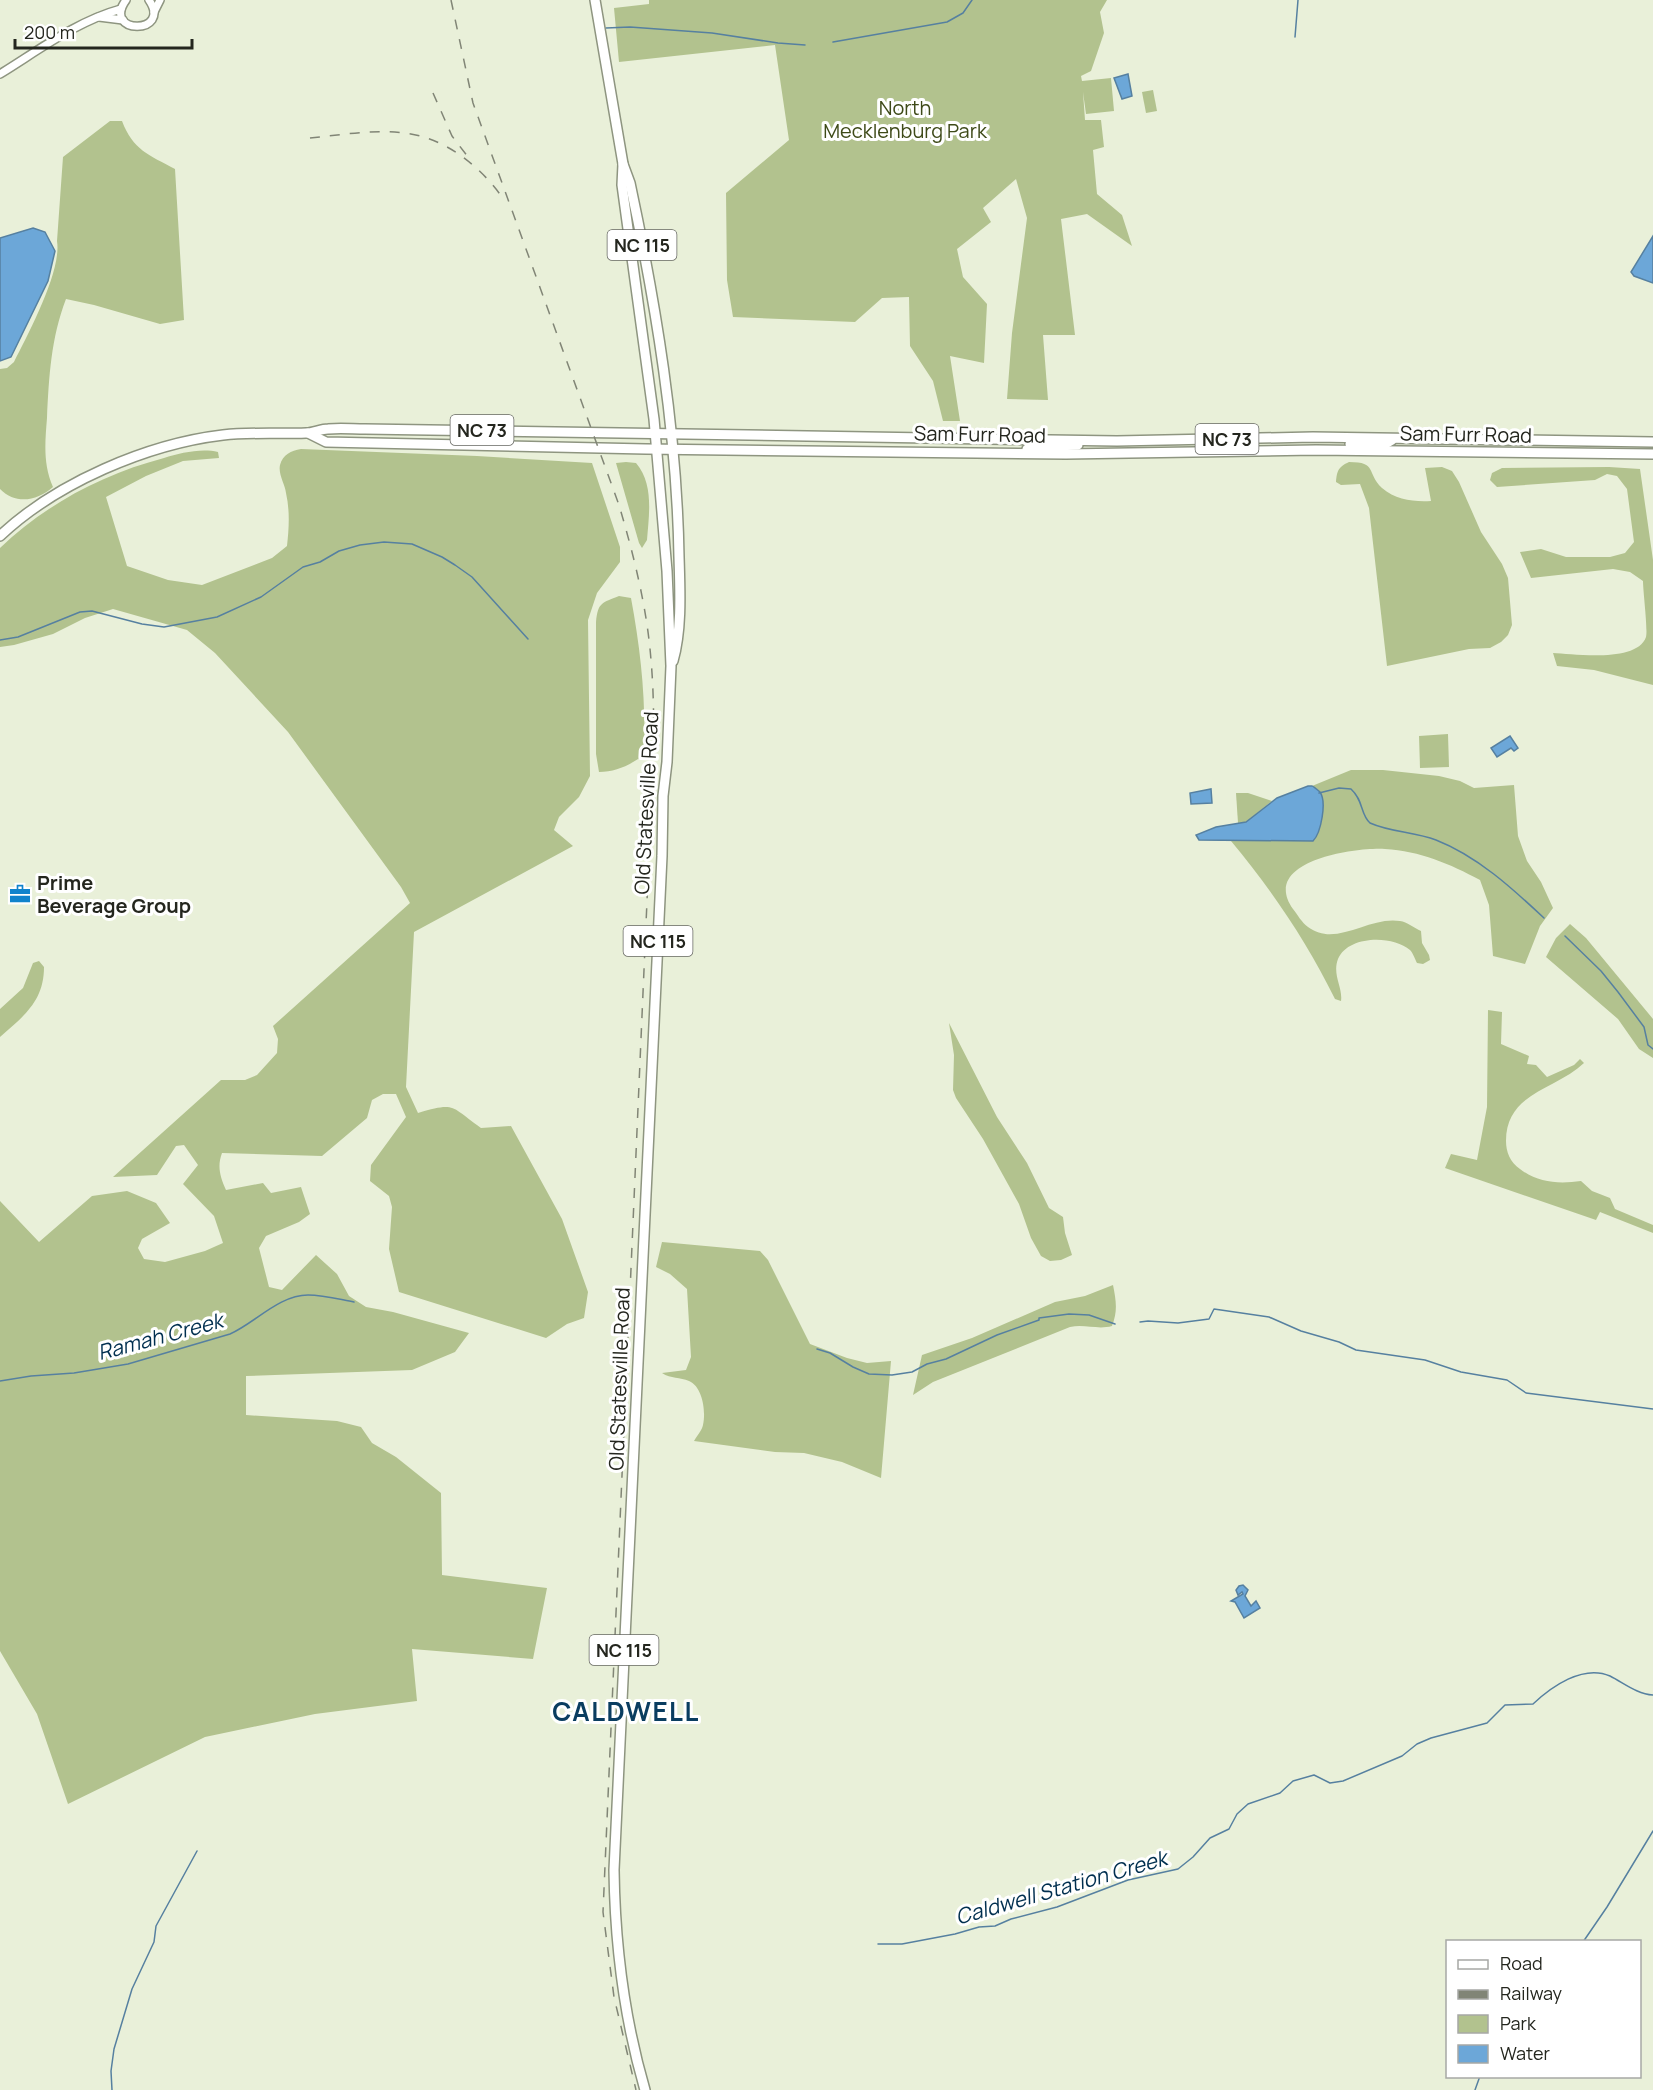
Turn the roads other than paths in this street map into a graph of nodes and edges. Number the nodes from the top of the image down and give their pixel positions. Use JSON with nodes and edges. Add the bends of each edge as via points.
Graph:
{"nodes":[{"id":1,"x":126,"y":0,"type":"edge"},
{"id":2,"x":149,"y":0,"type":"edge"},
{"id":3,"x":160,"y":0,"type":"edge"},
{"id":4,"x":594,"y":0,"type":"edge"},
{"id":5,"x":121,"y":9,"type":"junction"},
{"id":6,"x":154,"y":12,"type":"junction"},
{"id":7,"x":99,"y":17,"type":"junction"},
{"id":8,"x":123,"y":20,"type":"junction"},
{"id":9,"x":0,"y":74,"type":"edge"},
{"id":10,"x":623,"y":164,"type":"junction"},
{"id":11,"x":628,"y":230,"type":"junction"},
{"id":12,"x":651,"y":298,"type":"junction"},
{"id":13,"x":308,"y":433,"type":"junction"},
{"id":14,"x":656,"y":434,"type":"junction"},
{"id":15,"x":670,"y":434,"type":"junction"},
{"id":16,"x":1394,"y":438,"type":"junction"},
{"id":17,"x":1117,"y":441,"type":"junction"},
{"id":18,"x":1582,"y":441,"type":"junction"},
{"id":19,"x":1653,"y":442,"type":"edge"},
{"id":20,"x":657,"y":450,"type":"junction"},
{"id":21,"x":672,"y":450,"type":"junction"},
{"id":22,"x":1270,"y":450,"type":"junction"},
{"id":23,"x":1026,"y":452,"type":"junction"},
{"id":24,"x":1469,"y":452,"type":"junction"},
{"id":25,"x":1653,"y":454,"type":"edge"},
{"id":26,"x":0,"y":536,"type":"edge"},
{"id":27,"x":671,"y":666,"type":"junction"},
{"id":28,"x":645,"y":2090,"type":"edge"}],
"edges":[{"from":1,"to":5,"type":"street"},
{"from":2,"to":6,"type":"street"},
{"from":3,"to":6,"type":"street"},
{"from":4,"to":10,"type":"main road","name":"Old Statesville Road","number":"NC 115"},
{"from":5,"to":7,"type":"street"},
{"from":5,"to":8,"type":"street"},
{"from":6,"to":8,"type":"street","via":[[151,21],[143,26],[131,27]]},
{"from":7,"to":8,"type":"street"},
{"from":7,"to":9,"type":"street"},
{"from":10,"to":11,"type":"main road","name":"Old Statesville Road","number":"NC 115"},
{"from":10,"to":12,"type":"main road","name":"Old Statesville Road","number":"NC 115"},
{"from":11,"to":12,"type":"main road","via":[[636,239]]},
{"from":11,"to":14,"type":"main road","name":"Old Statesville Road","number":"NC 115"},
{"from":12,"to":15,"type":"main road","name":"Old Statesville Road","number":"NC 115"},
{"from":13,"to":14,"type":"main road","name":"Sam Furr Road","number":"NC 73","via":[[336,429]]},
{"from":13,"to":20,"type":"main road","name":"Sam Furr Road","number":"NC 73","via":[[326,442]]},
{"from":13,"to":26,"type":"main road","name":"Sam Furr Road","number":"NC 73","via":[[221,435],[152,451],[74,485]]},
{"from":14,"to":15,"type":"main road","name":"Sam Furr Road","number":"NC 73"},
{"from":14,"to":20,"type":"main road","name":"Old Statesville Road","number":"NC 115"},
{"from":15,"to":17,"type":"main road","name":"Sam Furr Road","number":"NC 73"},
{"from":15,"to":21,"type":"main road","name":"Old Statesville Road","number":"NC 115"},
{"from":16,"to":17,"type":"main road","name":"Sam Furr Road","number":"NC 73"},
{"from":16,"to":18,"type":"main road","name":"Sam Furr Road","number":"NC 73"},
{"from":16,"to":22,"type":"main road","via":[[1385,444]]},
{"from":17,"to":23,"type":"main road","via":[[1035,447]]},
{"from":18,"to":19,"type":"main road","name":"Sam Furr Road","number":"NC 73"},
{"from":18,"to":24,"type":"main road","via":[[1481,446]]},
{"from":20,"to":21,"type":"main road","name":"Sam Furr Road","number":"NC 73"},
{"from":20,"to":27,"type":"main road","name":"Old Statesville Road","number":"NC 115"},
{"from":21,"to":23,"type":"main road","name":"Sam Furr Road","number":"NC 73"},
{"from":21,"to":27,"type":"main road","name":"Old Statesville Road","number":"NC 115","via":[[680,583],[676,649]]},
{"from":22,"to":23,"type":"main road","name":"Sam Furr Road","number":"NC 73"},
{"from":22,"to":24,"type":"main road","name":"Sam Furr Road","number":"NC 73"},
{"from":24,"to":25,"type":"main road","name":"Sam Furr Road","number":"NC 73"},
{"from":27,"to":28,"type":"main road","name":"Old Statesville Road","number":"NC 115","via":[[615,1870],[623,1994]]}]}
